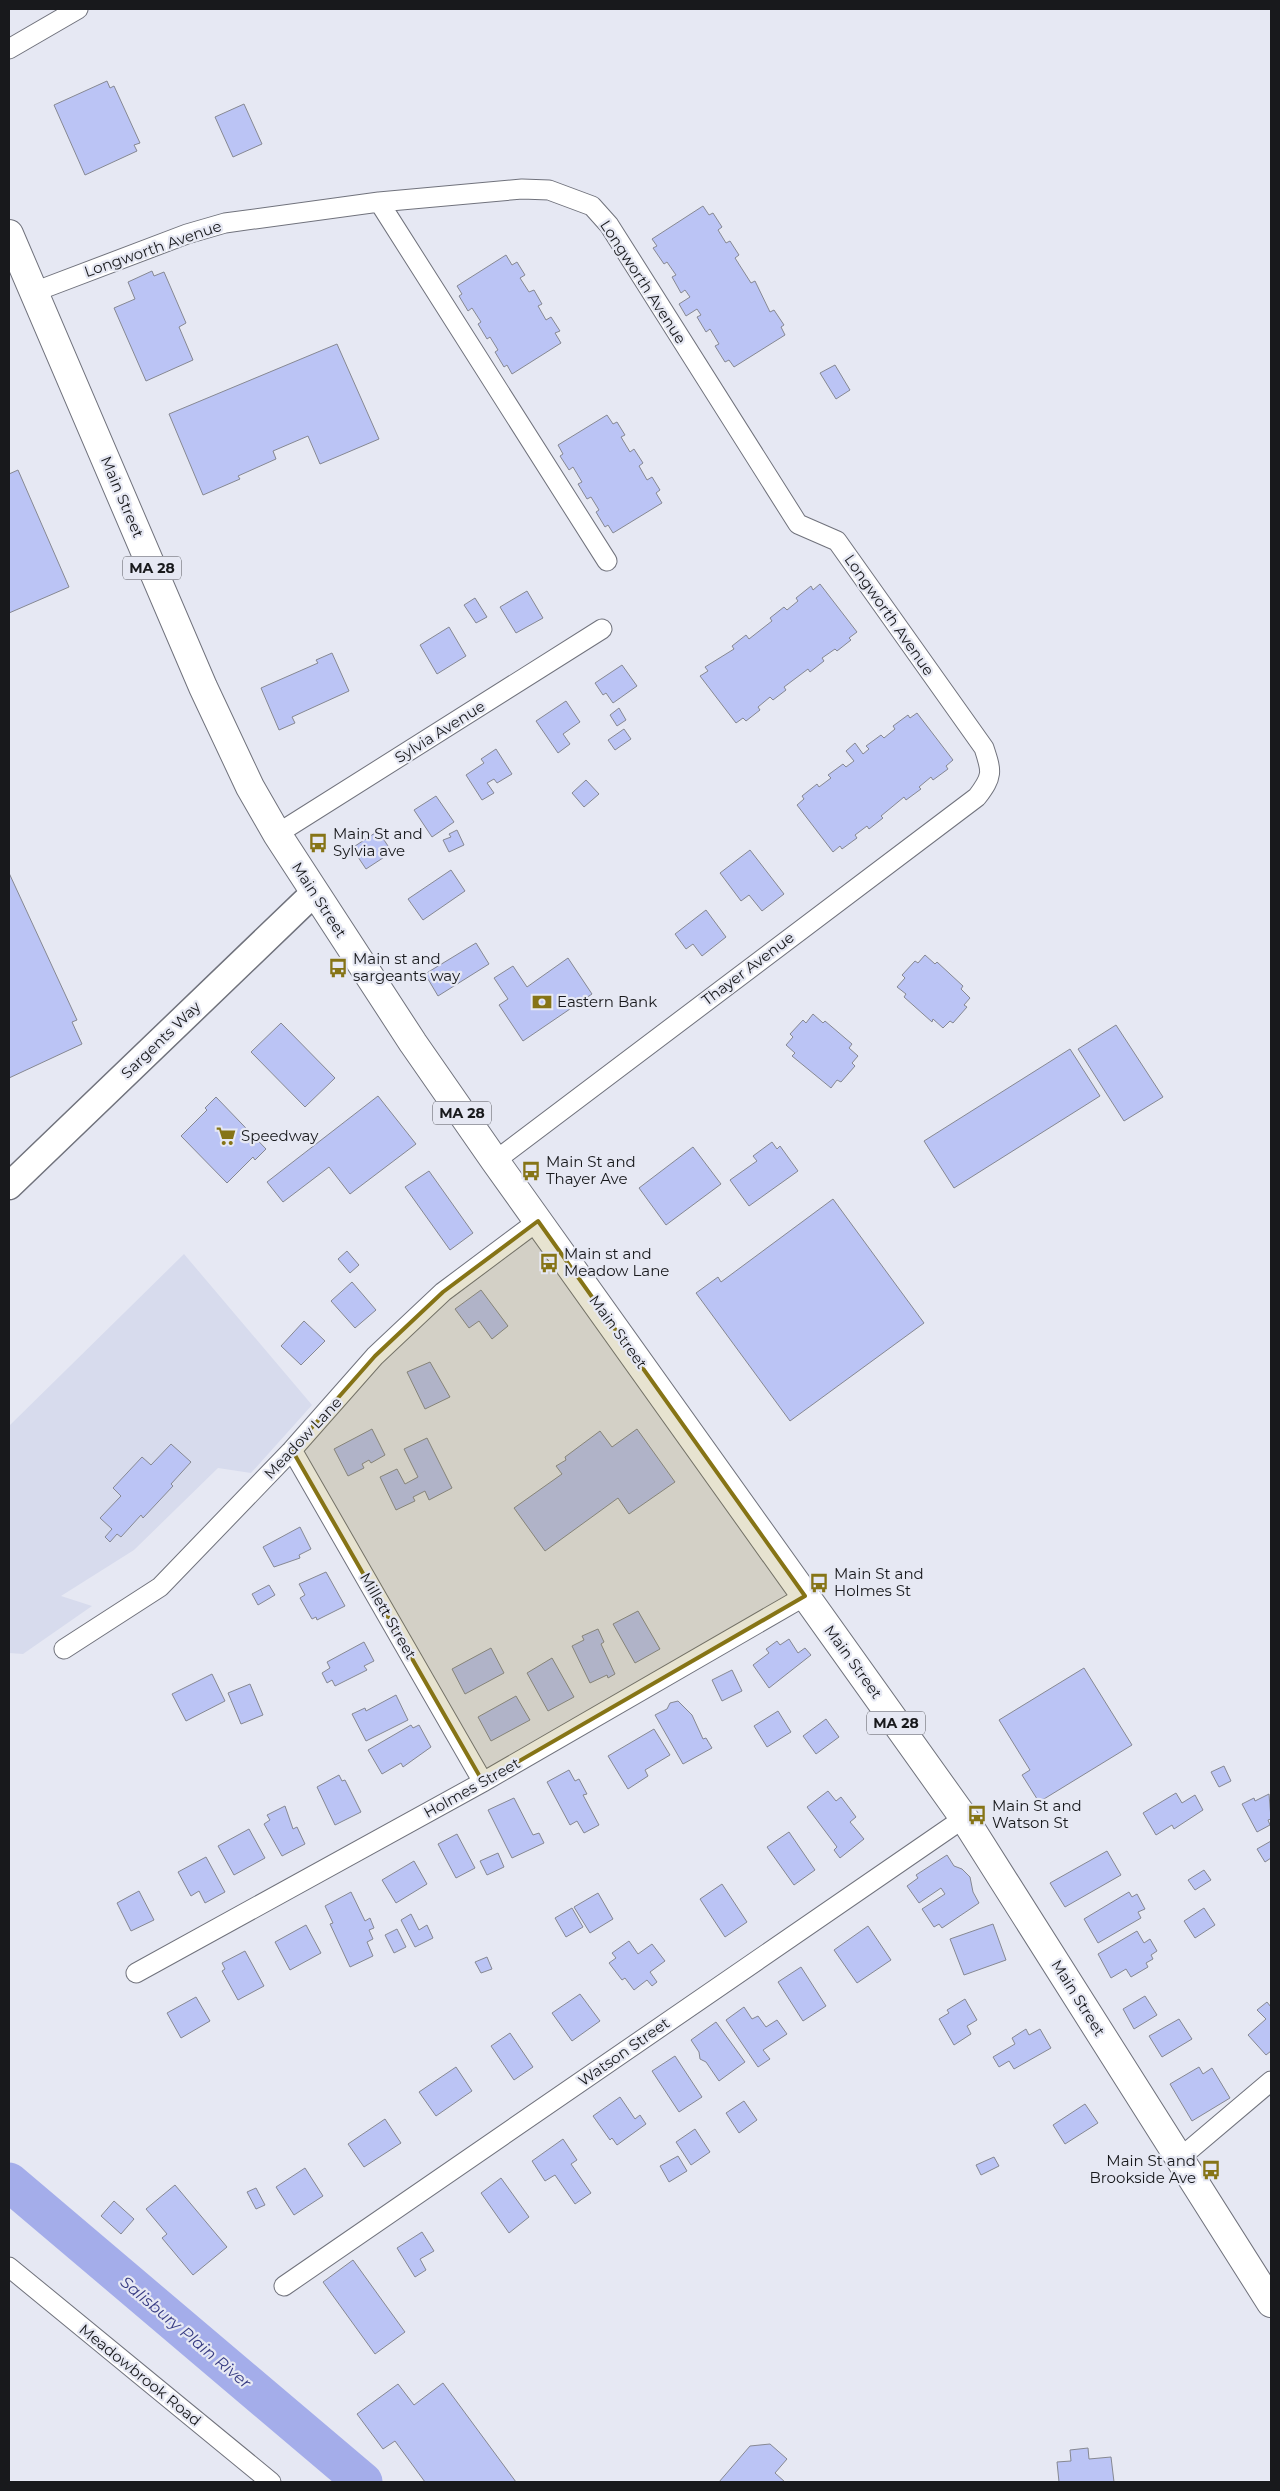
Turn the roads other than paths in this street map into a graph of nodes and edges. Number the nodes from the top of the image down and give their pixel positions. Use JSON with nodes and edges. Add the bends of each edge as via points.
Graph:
{"nodes":[{"id":1,"x":78,"y":9,"type":"edge"},
{"id":2,"x":9,"y":49,"type":"edge"},
{"id":3,"x":379,"y":202,"type":"junction"},
{"id":4,"x":9,"y":234,"type":"edge"},
{"id":5,"x":34,"y":292,"type":"junction"},
{"id":6,"x":607,"y":561,"type":"dead end"},
{"id":7,"x":602,"y":629,"type":"dead end"},
{"id":8,"x":992,"y":770,"type":"joint"},
{"id":9,"x":277,"y":834,"type":"junction"},
{"id":10,"x":314,"y":893,"type":"junction"},
{"id":11,"x":495,"y":1161,"type":"junction"},
{"id":12,"x":9,"y":1186,"type":"edge"},
{"id":13,"x":538,"y":1221,"type":"junction"},
{"id":14,"x":292,"y":1450,"type":"junction"},
{"id":15,"x":805,"y":1596,"type":"junction"},
{"id":16,"x":64,"y":1649,"type":"dead end"},
{"id":17,"x":483,"y":1782,"type":"junction"},
{"id":18,"x":964,"y":1818,"type":"junction"},
{"id":19,"x":136,"y":1973,"type":"dead end"},
{"id":20,"x":1271,"y":2081,"type":"edge"},
{"id":21,"x":1180,"y":2158,"type":"junction"},
{"id":22,"x":9,"y":2267,"type":"edge"},
{"id":23,"x":284,"y":2286,"type":"dead end"},
{"id":24,"x":1271,"y":2303,"type":"edge"},
{"id":25,"x":271,"y":2482,"type":"edge"}],
"edges":[{"from":1,"to":2,"type":"street"},
{"from":3,"to":5,"type":"street","name":"Longworth Avenue","via":[[225,223],[187,234]]},
{"from":3,"to":6,"type":"street"},
{"from":3,"to":8,"type":"street","name":"Longworth Avenue","via":[[522,189],[549,190],[592,206],[609,225],[798,524],[837,541],[984,748]]},
{"from":4,"to":5,"type":"main road","name":"Main Street","number":"MA 28"},
{"from":5,"to":9,"type":"main road","name":"Main Street","number":"MA 28","via":[[203,687],[250,787]]},
{"from":7,"to":9,"type":"street","name":"Sylvia Avenue"},
{"from":8,"to":11,"type":"street","name":"Thayer Avenue","via":[[987,783],[962,809]]},
{"from":9,"to":10,"type":"main road","name":"Main Street","number":"MA 28"},
{"from":10,"to":11,"type":"main road","name":"Main Street","number":"MA 28"},
{"from":10,"to":12,"type":"main road","name":"Sargents Way"},
{"from":11,"to":13,"type":"main road","name":"Main Street","number":"MA 28"},
{"from":13,"to":14,"type":"street","name":"Meadow Lane","via":[[502,1245],[436,1298],[375,1356]]},
{"from":13,"to":15,"type":"main road","name":"Main Street","number":"MA 28"},
{"from":14,"to":16,"type":"street","name":"Meadow Lane","via":[[160,1587]]},
{"from":14,"to":17,"type":"street","name":"Millett Street"},
{"from":15,"to":17,"type":"street","name":"Holmes Street"},
{"from":15,"to":18,"type":"main road","name":"Main Street","number":"MA 28"},
{"from":17,"to":19,"type":"street","name":"Holmes Street"},
{"from":18,"to":21,"type":"main road","name":"Main Street","number":"MA 28"},
{"from":18,"to":23,"type":"street","name":"Watson Street"},
{"from":20,"to":21,"type":"street"},
{"from":21,"to":24,"type":"main road","name":"Main Street","number":"MA 28"},
{"from":22,"to":25,"type":"street","name":"Meadowbrook Road"}]}
